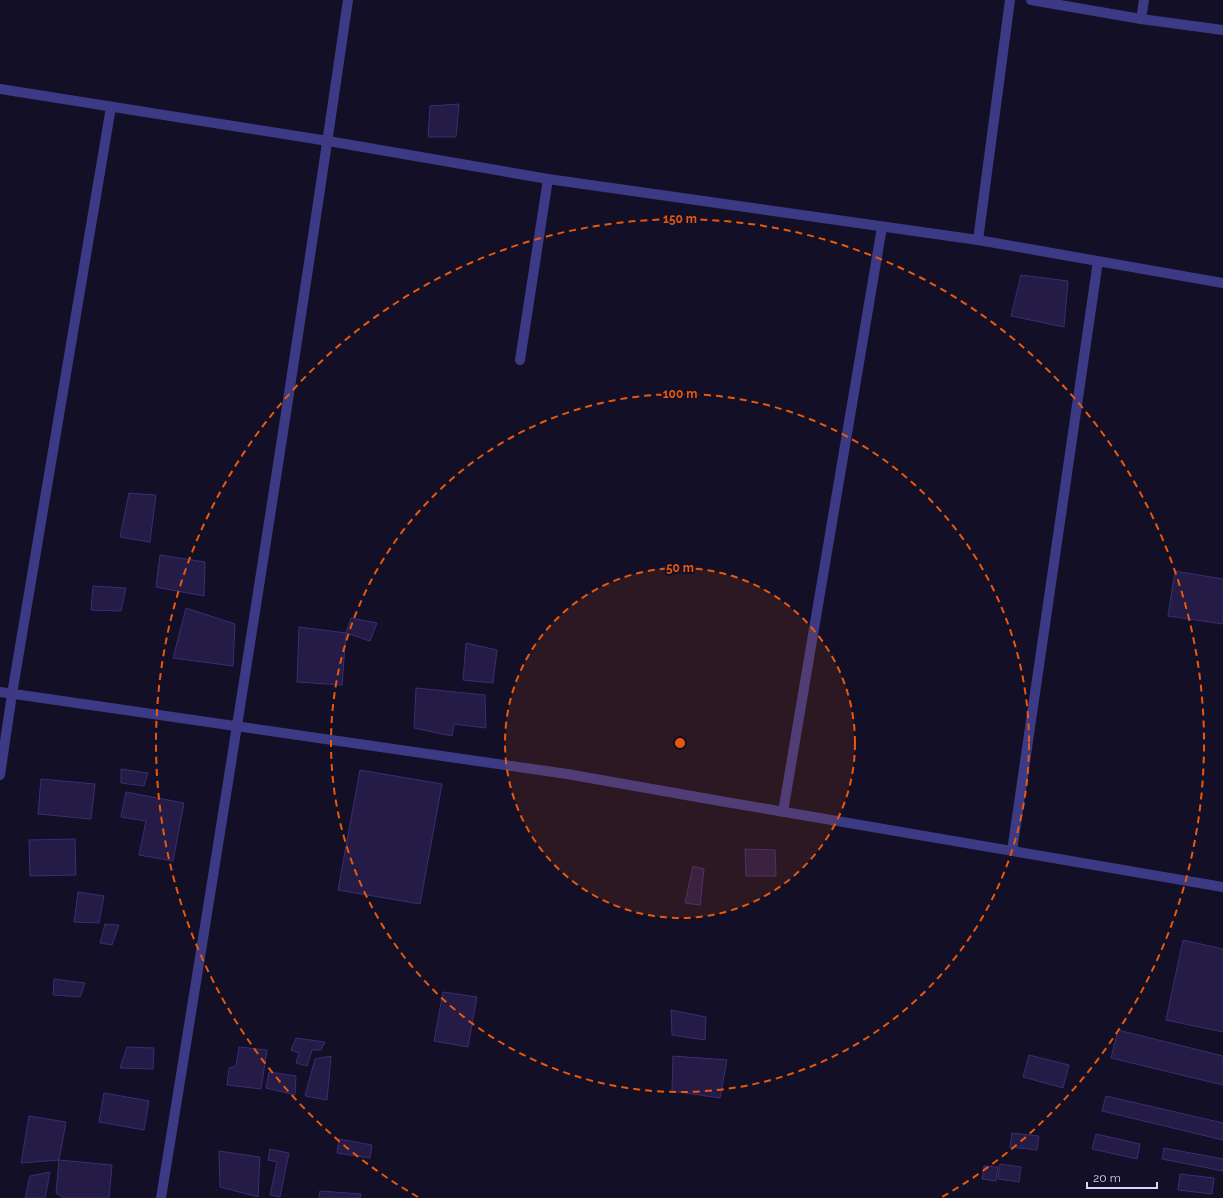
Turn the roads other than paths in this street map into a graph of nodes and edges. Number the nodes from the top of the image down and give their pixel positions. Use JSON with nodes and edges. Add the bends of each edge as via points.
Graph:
{"nodes":[{"id":1,"x":348,"y":0,"type":"edge"},
{"id":2,"x":1010,"y":0,"type":"edge"},
{"id":3,"x":1031,"y":0,"type":"edge"},
{"id":4,"x":1144,"y":0,"type":"edge"},
{"id":5,"x":1141,"y":20,"type":"junction"},
{"id":6,"x":1223,"y":30,"type":"edge"},
{"id":7,"x":0,"y":89,"type":"edge"},
{"id":8,"x":112,"y":107,"type":"junction"},
{"id":9,"x":328,"y":141,"type":"junction"},
{"id":10,"x":548,"y":178,"type":"junction"},
{"id":11,"x":882,"y":227,"type":"junction"},
{"id":12,"x":978,"y":240,"type":"junction"},
{"id":13,"x":1098,"y":261,"type":"junction"},
{"id":14,"x":1223,"y":283,"type":"edge"},
{"id":15,"x":520,"y":360,"type":"dead end"},
{"id":16,"x":0,"y":692,"type":"edge"},
{"id":17,"x":12,"y":694,"type":"junction"},
{"id":18,"x":238,"y":726,"type":"junction"},
{"id":19,"x":0,"y":775,"type":"edge"},
{"id":20,"x":783,"y":812,"type":"junction"},
{"id":21,"x":1012,"y":851,"type":"junction"},
{"id":22,"x":1223,"y":887,"type":"edge"},
{"id":23,"x":161,"y":1198,"type":"edge"}],
"edges":[{"from":1,"to":9,"type":"street"},
{"from":2,"to":12,"type":"street"},
{"from":3,"to":5,"type":"street"},
{"from":4,"to":5,"type":"street"},
{"from":5,"to":6,"type":"street"},
{"from":7,"to":8,"type":"street"},
{"from":8,"to":9,"type":"street"},
{"from":8,"to":17,"type":"street"},
{"from":9,"to":10,"type":"street"},
{"from":9,"to":18,"type":"street"},
{"from":10,"to":11,"type":"street"},
{"from":10,"to":15,"type":"street"},
{"from":11,"to":12,"type":"street"},
{"from":11,"to":20,"type":"street"},
{"from":12,"to":13,"type":"street"},
{"from":13,"to":14,"type":"street"},
{"from":13,"to":21,"type":"street"},
{"from":16,"to":17,"type":"street"},
{"from":17,"to":18,"type":"street"},
{"from":17,"to":19,"type":"street"},
{"from":18,"to":20,"type":"street","via":[[568,774]]},
{"from":18,"to":23,"type":"street"},
{"from":20,"to":21,"type":"street"},
{"from":21,"to":22,"type":"street"}]}
